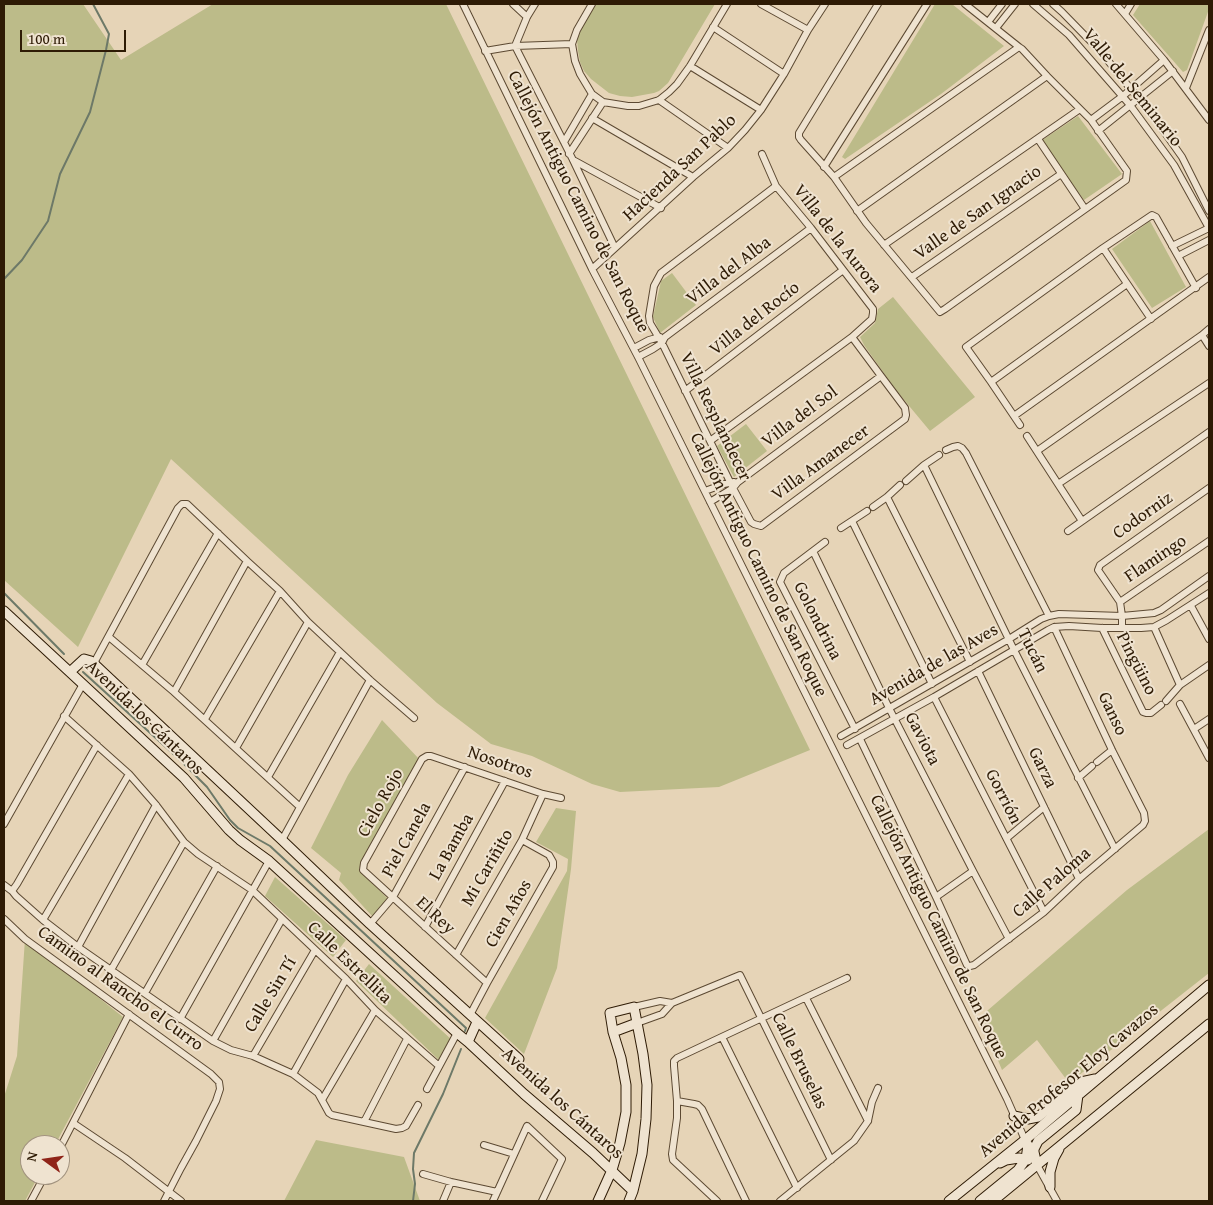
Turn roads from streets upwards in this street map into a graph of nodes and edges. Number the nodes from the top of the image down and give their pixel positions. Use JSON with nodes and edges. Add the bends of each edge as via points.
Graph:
{"nodes":[{"id":1,"x":462,"y":4,"type":"edge"},
{"id":2,"x":513,"y":4,"type":"edge"},
{"id":3,"x":535,"y":4,"type":"edge"},
{"id":4,"x":592,"y":4,"type":"edge"},
{"id":5,"x":727,"y":4,"type":"edge"},
{"id":6,"x":761,"y":4,"type":"edge"},
{"id":7,"x":825,"y":4,"type":"edge"},
{"id":8,"x":878,"y":4,"type":"edge"},
{"id":9,"x":927,"y":4,"type":"edge"},
{"id":10,"x":964,"y":4,"type":"edge"},
{"id":11,"x":1002,"y":4,"type":"edge"},
{"id":12,"x":1015,"y":4,"type":"edge"},
{"id":13,"x":1033,"y":4,"type":"edge"},
{"id":14,"x":1052,"y":4,"type":"edge"},
{"id":15,"x":1116,"y":4,"type":"edge"},
{"id":16,"x":1132,"y":4,"type":"edge"},
{"id":17,"x":1125,"y":14,"type":"junction"},
{"id":18,"x":527,"y":17,"type":"junction"},
{"id":19,"x":988,"y":22,"type":"junction"},
{"id":20,"x":713,"y":27,"type":"junction"},
{"id":21,"x":996,"y":28,"type":"junction"},
{"id":22,"x":808,"y":30,"type":"junction"},
{"id":23,"x":1209,"y":30,"type":"edge"},
{"id":24,"x":572,"y":44,"type":"junction"},
{"id":25,"x":515,"y":46,"type":"junction"},
{"id":26,"x":1019,"y":47,"type":"junction"},
{"id":27,"x":485,"y":51,"type":"junction"},
{"id":28,"x":1164,"y":60,"type":"junction"},
{"id":29,"x":690,"y":66,"type":"junction"},
{"id":30,"x":1173,"y":71,"type":"junction"},
{"id":31,"x":784,"y":74,"type":"junction"},
{"id":32,"x":1047,"y":76,"type":"junction"},
{"id":33,"x":1131,"y":88,"type":"junction"},
{"id":34,"x":1186,"y":88,"type":"junction"},
{"id":35,"x":592,"y":94,"type":"junction"},
{"id":36,"x":1123,"y":96,"type":"junction"},
{"id":37,"x":1139,"y":98,"type":"junction"},
{"id":38,"x":659,"y":100,"type":"junction"},
{"id":39,"x":603,"y":102,"type":"junction"},
{"id":40,"x":1130,"y":104,"type":"junction"},
{"id":41,"x":1080,"y":109,"type":"junction"},
{"id":42,"x":761,"y":110,"type":"junction"},
{"id":43,"x":592,"y":118,"type":"junction"},
{"id":44,"x":1091,"y":120,"type":"junction"},
{"id":45,"x":1209,"y":120,"type":"edge"},
{"id":46,"x":1098,"y":131,"type":"junction"},
{"id":47,"x":1038,"y":139,"type":"junction"},
{"id":48,"x":564,"y":142,"type":"junction"},
{"id":49,"x":728,"y":148,"type":"junction"},
{"id":50,"x":762,"y":154,"type":"dead end"},
{"id":51,"x":571,"y":157,"type":"junction"},
{"id":52,"x":824,"y":166,"type":"junction"},
{"id":53,"x":1061,"y":174,"type":"junction"},
{"id":54,"x":834,"y":177,"type":"junction"},
{"id":55,"x":693,"y":178,"type":"junction"},
{"id":56,"x":776,"y":186,"type":"junction"},
{"id":57,"x":661,"y":208,"type":"junction"},
{"id":58,"x":1085,"y":209,"type":"junction"},
{"id":59,"x":857,"y":211,"type":"junction"},
{"id":60,"x":1209,"y":211,"type":"edge"},
{"id":61,"x":811,"y":228,"type":"junction"},
{"id":62,"x":1209,"y":228,"type":"edge"},
{"id":63,"x":1209,"y":240,"type":"edge"},
{"id":64,"x":884,"y":245,"type":"junction"},
{"id":65,"x":1172,"y":246,"type":"junction"},
{"id":66,"x":615,"y":248,"type":"junction"},
{"id":67,"x":1102,"y":248,"type":"junction"},
{"id":68,"x":1178,"y":256,"type":"junction"},
{"id":69,"x":592,"y":269,"type":"junction"},
{"id":70,"x":843,"y":270,"type":"junction"},
{"id":71,"x":912,"y":277,"type":"junction"},
{"id":72,"x":1209,"y":277,"type":"edge"},
{"id":73,"x":1127,"y":284,"type":"junction"},
{"id":74,"x":1196,"y":288,"type":"junction"},
{"id":75,"x":1151,"y":319,"type":"junction"},
{"id":76,"x":1209,"y":329,"type":"edge"},
{"id":77,"x":1202,"y":335,"type":"junction"},
{"id":78,"x":852,"y":337,"type":"junction"},
{"id":79,"x":662,"y":339,"type":"junction"},
{"id":80,"x":1209,"y":346,"type":"edge"},
{"id":81,"x":634,"y":348,"type":"junction"},
{"id":82,"x":638,"y":357,"type":"junction"},
{"id":83,"x":880,"y":376,"type":"junction"},
{"id":84,"x":991,"y":382,"type":"junction"},
{"id":85,"x":1209,"y":384,"type":"edge"},
{"id":86,"x":686,"y":391,"type":"junction"},
{"id":87,"x":1014,"y":416,"type":"junction"},
{"id":88,"x":1020,"y":426,"type":"dead end"},
{"id":89,"x":1209,"y":432,"type":"edge"},
{"id":90,"x":1027,"y":436,"type":"dead end"},
{"id":91,"x":710,"y":441,"type":"junction"},
{"id":92,"x":946,"y":450,"type":"dead end"},
{"id":93,"x":1037,"y":451,"type":"junction"},
{"id":94,"x":939,"y":455,"type":"dead end"},
{"id":95,"x":924,"y":465,"type":"junction"},
{"id":96,"x":1058,"y":484,"type":"junction"},
{"id":97,"x":732,"y":485,"type":"junction"},
{"id":98,"x":1209,"y":488,"type":"edge"},
{"id":99,"x":705,"y":491,"type":"junction"},
{"id":100,"x":887,"y":496,"type":"junction"},
{"id":101,"x":710,"y":502,"type":"junction"},
{"id":102,"x":852,"y":521,"type":"junction"},
{"id":103,"x":1082,"y":521,"type":"junction"},
{"id":104,"x":754,"y":524,"type":"joint"},
{"id":105,"x":841,"y":528,"type":"dead end"},
{"id":106,"x":1068,"y":531,"type":"dead end"},
{"id":107,"x":218,"y":533,"type":"junction"},
{"id":108,"x":1209,"y":541,"type":"edge"},
{"id":109,"x":825,"y":542,"type":"dead end"},
{"id":110,"x":813,"y":551,"type":"junction"},
{"id":111,"x":247,"y":561,"type":"junction"},
{"id":112,"x":1098,"y":570,"type":"joint"},
{"id":113,"x":1209,"y":576,"type":"edge"},
{"id":114,"x":280,"y":591,"type":"junction"},
{"id":115,"x":1209,"y":594,"type":"edge"},
{"id":116,"x":1120,"y":602,"type":"junction"},
{"id":117,"x":1191,"y":606,"type":"junction"},
{"id":118,"x":4,"y":611,"type":"edge"},
{"id":119,"x":1049,"y":616,"type":"junction"},
{"id":120,"x":1122,"y":616,"type":"junction"},
{"id":121,"x":308,"y":622,"type":"junction"},
{"id":122,"x":1054,"y":627,"type":"junction"},
{"id":123,"x":1154,"y":627,"type":"junction"},
{"id":124,"x":1102,"y":628,"type":"junction"},
{"id":125,"x":1122,"y":628,"type":"junction"},
{"id":126,"x":109,"y":637,"type":"junction"},
{"id":127,"x":1209,"y":638,"type":"edge"},
{"id":128,"x":1009,"y":639,"type":"junction"},
{"id":129,"x":1014,"y":650,"type":"junction"},
{"id":130,"x":340,"y":652,"type":"junction"},
{"id":131,"x":970,"y":662,"type":"junction"},
{"id":132,"x":94,"y":663,"type":"junction"},
{"id":133,"x":142,"y":665,"type":"junction"},
{"id":134,"x":1209,"y":665,"type":"edge"},
{"id":135,"x":978,"y":671,"type":"junction"},
{"id":136,"x":70,"y":672,"type":"junction"},
{"id":137,"x":370,"y":680,"type":"junction"},
{"id":138,"x":83,"y":684,"type":"junction"},
{"id":139,"x":932,"y":684,"type":"junction"},
{"id":140,"x":1180,"y":685,"type":"junction"},
{"id":141,"x":174,"y":692,"type":"junction"},
{"id":142,"x":934,"y":697,"type":"junction"},
{"id":143,"x":1180,"y":704,"type":"dead end"},
{"id":144,"x":889,"y":708,"type":"junction"},
{"id":145,"x":64,"y":716,"type":"junction"},
{"id":146,"x":414,"y":718,"type":"dead end"},
{"id":147,"x":895,"y":719,"type":"junction"},
{"id":148,"x":204,"y":720,"type":"junction"},
{"id":149,"x":1209,"y":720,"type":"edge"},
{"id":150,"x":855,"y":729,"type":"junction"},
{"id":151,"x":1194,"y":729,"type":"junction"},
{"id":152,"x":841,"y":736,"type":"dead end"},
{"id":153,"x":860,"y":739,"type":"junction"},
{"id":154,"x":97,"y":745,"type":"junction"},
{"id":155,"x":847,"y":745,"type":"dead end"},
{"id":156,"x":236,"y":748,"type":"junction"},
{"id":157,"x":1112,"y":750,"type":"junction"},
{"id":158,"x":431,"y":756,"type":"joint"},
{"id":159,"x":1209,"y":758,"type":"edge"},
{"id":160,"x":465,"y":767,"type":"junction"},
{"id":161,"x":129,"y":774,"type":"junction"},
{"id":162,"x":268,"y":777,"type":"junction"},
{"id":163,"x":1078,"y":778,"type":"junction"},
{"id":164,"x":505,"y":781,"type":"junction"},
{"id":165,"x":544,"y":794,"type":"junction"},
{"id":166,"x":561,"y":798,"type":"dead end"},
{"id":167,"x":156,"y":806,"type":"junction"},
{"id":168,"x":300,"y":806,"type":"junction"},
{"id":169,"x":1044,"y":807,"type":"junction"},
{"id":170,"x":1144,"y":813,"type":"joint"},
{"id":171,"x":4,"y":824,"type":"edge"},
{"id":172,"x":1007,"y":838,"type":"junction"},
{"id":173,"x":282,"y":840,"type":"junction"},
{"id":174,"x":522,"y":840,"type":"junction"},
{"id":175,"x":184,"y":842,"type":"junction"},
{"id":176,"x":1115,"y":849,"type":"junction"},
{"id":177,"x":268,"y":860,"type":"junction"},
{"id":178,"x":216,"y":866,"type":"junction"},
{"id":179,"x":363,"y":870,"type":"joint"},
{"id":180,"x":973,"y":871,"type":"junction"},
{"id":181,"x":1079,"y":879,"type":"junction"},
{"id":182,"x":4,"y":884,"type":"edge"},
{"id":183,"x":252,"y":890,"type":"junction"},
{"id":184,"x":12,"y":891,"type":"junction"},
{"id":185,"x":936,"y":897,"type":"junction"},
{"id":186,"x":393,"y":898,"type":"junction"},
{"id":187,"x":1044,"y":912,"type":"junction"},
{"id":188,"x":4,"y":919,"type":"edge"},
{"id":189,"x":282,"y":919,"type":"junction"},
{"id":190,"x":43,"y":920,"type":"junction"},
{"id":191,"x":370,"y":924,"type":"junction"},
{"id":192,"x":425,"y":927,"type":"junction"},
{"id":193,"x":1009,"y":939,"type":"junction"},
{"id":194,"x":78,"y":947,"type":"junction"},
{"id":195,"x":316,"y":950,"type":"junction"},
{"id":196,"x":456,"y":955,"type":"junction"},
{"id":197,"x":111,"y":970,"type":"junction"},
{"id":198,"x":847,"y":978,"type":"dead end"},
{"id":199,"x":346,"y":979,"type":"junction"},
{"id":200,"x":487,"y":983,"type":"junction"},
{"id":201,"x":1209,"y":985,"type":"edge"},
{"id":202,"x":145,"y":993,"type":"junction"},
{"id":203,"x":806,"y":998,"type":"junction"},
{"id":204,"x":672,"y":1003,"type":"junction"},
{"id":205,"x":634,"y":1007,"type":"junction"},
{"id":206,"x":375,"y":1010,"type":"junction"},
{"id":207,"x":129,"y":1014,"type":"junction"},
{"id":208,"x":470,"y":1015,"type":"junction"},
{"id":209,"x":180,"y":1018,"type":"junction"},
{"id":210,"x":761,"y":1019,"type":"junction"},
{"id":211,"x":477,"y":1022,"type":"junction"},
{"id":212,"x":637,"y":1023,"type":"junction"},
{"id":213,"x":1209,"y":1024,"type":"edge"},
{"id":214,"x":613,"y":1032,"type":"junction"},
{"id":215,"x":458,"y":1033,"type":"junction"},
{"id":216,"x":722,"y":1037,"type":"junction"},
{"id":217,"x":407,"y":1039,"type":"junction"},
{"id":218,"x":213,"y":1041,"type":"junction"},
{"id":219,"x":468,"y":1042,"type":"junction"},
{"id":220,"x":253,"y":1056,"type":"junction"},
{"id":221,"x":519,"y":1059,"type":"dead end"},
{"id":222,"x":439,"y":1066,"type":"junction"},
{"id":223,"x":293,"y":1074,"type":"junction"},
{"id":224,"x":1097,"y":1079,"type":"junction"},
{"id":225,"x":878,"y":1088,"type":"dead end"},
{"id":226,"x":427,"y":1089,"type":"dead end"},
{"id":227,"x":1078,"y":1095,"type":"junction"},
{"id":228,"x":322,"y":1100,"type":"junction"},
{"id":229,"x":677,"y":1101,"type":"junction"},
{"id":230,"x":418,"y":1106,"type":"dead end"},
{"id":231,"x":1014,"y":1116,"type":"junction"},
{"id":232,"x":868,"y":1121,"type":"junction"},
{"id":233,"x":364,"y":1122,"type":"junction"},
{"id":234,"x":73,"y":1123,"type":"junction"},
{"id":235,"x":67,"y":1135,"type":"edge"},
{"id":236,"x":1025,"y":1140,"type":"junction"},
{"id":237,"x":484,"y":1145,"type":"dead end"},
{"id":238,"x":1060,"y":1146,"type":"junction"},
{"id":239,"x":514,"y":1154,"type":"junction"},
{"id":240,"x":1026,"y":1159,"type":"junction"},
{"id":241,"x":831,"y":1160,"type":"junction"},
{"id":242,"x":997,"y":1164,"type":"junction"},
{"id":243,"x":1037,"y":1165,"type":"junction"},
{"id":244,"x":612,"y":1170,"type":"junction"},
{"id":245,"x":423,"y":1174,"type":"dead end"},
{"id":246,"x":1010,"y":1176,"type":"junction"},
{"id":247,"x":451,"y":1182,"type":"junction"},
{"id":248,"x":40,"y":1185,"type":"edge"},
{"id":249,"x":1050,"y":1187,"type":"junction"},
{"id":250,"x":797,"y":1188,"type":"junction"},
{"id":251,"x":633,"y":1191,"type":"junction"},
{"id":252,"x":169,"y":1192,"type":"junction"},
{"id":253,"x":497,"y":1192,"type":"junction"},
{"id":254,"x":31,"y":1201,"type":"edge"},
{"id":255,"x":164,"y":1201,"type":"edge"},
{"id":256,"x":181,"y":1201,"type":"edge"},
{"id":257,"x":443,"y":1201,"type":"edge"},
{"id":258,"x":493,"y":1201,"type":"edge"},
{"id":259,"x":542,"y":1201,"type":"edge"},
{"id":260,"x":598,"y":1201,"type":"edge"},
{"id":261,"x":629,"y":1201,"type":"edge"},
{"id":262,"x":717,"y":1201,"type":"edge"},
{"id":263,"x":746,"y":1201,"type":"edge"},
{"id":264,"x":780,"y":1201,"type":"edge"},
{"id":265,"x":949,"y":1201,"type":"edge"},
{"id":266,"x":980,"y":1201,"type":"edge"},
{"id":267,"x":992,"y":1201,"type":"edge"},
{"id":268,"x":1057,"y":1201,"type":"edge"}],
"edges":[{"from":1,"to":27,"type":"street","name":"Callejón Antiguo Camino de San Roque"},
{"from":2,"to":18,"type":"street"},
{"from":3,"to":18,"type":"street"},
{"from":4,"to":24,"type":"street"},
{"from":5,"to":20,"type":"street"},
{"from":6,"to":22,"type":"street"},
{"from":7,"to":22,"type":"street","name":"Hacienda San Pablo"},
{"from":8,"to":52,"type":"street","via":[[799,133],[801,140]]},
{"from":9,"to":52,"type":"street"},
{"from":10,"to":19,"type":"street"},
{"from":11,"to":19,"type":"street"},
{"from":12,"to":21,"type":"street"},
{"from":13,"to":36,"type":"street","name":"Valle del Seminario","via":[[1070,35]]},
{"from":14,"to":33,"type":"street","name":"Valle del Seminario","via":[[1102,52]]},
{"from":15,"to":17,"type":"street"},
{"from":16,"to":17,"type":"street"},
{"from":17,"to":28,"type":"street"},
{"from":18,"to":25,"type":"street"},
{"from":19,"to":21,"type":"street"},
{"from":20,"to":29,"type":"street"},
{"from":20,"to":31,"type":"street"},
{"from":21,"to":26,"type":"street"},
{"from":22,"to":31,"type":"street","name":"Hacienda San Pablo"},
{"from":23,"to":34,"type":"street"},
{"from":24,"to":25,"type":"street"},
{"from":24,"to":35,"type":"street","via":[[580,74]]},
{"from":25,"to":27,"type":"street"},
{"from":25,"to":48,"type":"street"},
{"from":26,"to":32,"type":"street"},
{"from":26,"to":54,"type":"street"},
{"from":27,"to":69,"type":"street","name":"Callejón Antiguo Camino de San Roque"},
{"from":28,"to":30,"type":"street"},
{"from":28,"to":33,"type":"street"},
{"from":29,"to":38,"type":"street","via":[[677,84]]},
{"from":29,"to":42,"type":"street"},
{"from":30,"to":34,"type":"street"},
{"from":30,"to":37,"type":"street"},
{"from":31,"to":42,"type":"street","name":"Hacienda San Pablo"},
{"from":32,"to":41,"type":"street"},
{"from":32,"to":59,"type":"street"},
{"from":33,"to":36,"type":"street"},
{"from":33,"to":37,"type":"street","name":"Valle del Seminario"},
{"from":34,"to":45,"type":"street"},
{"from":35,"to":39,"type":"street"},
{"from":35,"to":48,"type":"street"},
{"from":36,"to":40,"type":"street","name":"Valle del Seminario"},
{"from":36,"to":44,"type":"street"},
{"from":37,"to":40,"type":"street"},
{"from":37,"to":60,"type":"street","name":"Valle del Seminario","via":[[1182,157]]},
{"from":38,"to":39,"type":"street","via":[[639,106]]},
{"from":38,"to":49,"type":"street"},
{"from":39,"to":43,"type":"street"},
{"from":40,"to":46,"type":"street"},
{"from":40,"to":62,"type":"street","name":"Valle del Seminario","via":[[1174,165]]},
{"from":41,"to":44,"type":"street"},
{"from":41,"to":47,"type":"street"},
{"from":42,"to":49,"type":"street","name":"Hacienda San Pablo"},
{"from":43,"to":51,"type":"street"},
{"from":43,"to":55,"type":"street"},
{"from":44,"to":46,"type":"street"},
{"from":46,"to":58,"type":"street","via":[[1127,171],[1127,178]]},
{"from":47,"to":53,"type":"street"},
{"from":47,"to":64,"type":"street"},
{"from":48,"to":51,"type":"street"},
{"from":49,"to":55,"type":"street","name":"Hacienda San Pablo"},
{"from":50,"to":56,"type":"street","name":"Villa de la Aurora"},
{"from":51,"to":57,"type":"street"},
{"from":51,"to":66,"type":"street"},
{"from":52,"to":54,"type":"street"},
{"from":53,"to":58,"type":"street"},
{"from":53,"to":71,"type":"street","name":"Valle de San Ignacio"},
{"from":54,"to":59,"type":"street"},
{"from":55,"to":57,"type":"street","name":"Hacienda San Pablo"},
{"from":56,"to":61,"type":"street","name":"Villa de la Aurora"},
{"from":56,"to":79,"type":"street","name":"Villa Resplandecer","via":[[661,273],[654,286],[649,316],[650,323]]},
{"from":57,"to":66,"type":"street","name":"Hacienda San Pablo"},
{"from":58,"to":71,"type":"street","via":[[940,312]]},
{"from":59,"to":64,"type":"street"},
{"from":61,"to":70,"type":"street","name":"Villa de la Aurora"},
{"from":61,"to":79,"type":"street","name":"Villa del Alba"},
{"from":62,"to":65,"type":"street"},
{"from":63,"to":68,"type":"street"},
{"from":64,"to":71,"type":"street"},
{"from":65,"to":67,"type":"street","via":[[1152,214]]},
{"from":65,"to":68,"type":"street"},
{"from":66,"to":69,"type":"street","name":"Hacienda San Pablo"},
{"from":67,"to":73,"type":"street"},
{"from":67,"to":84,"type":"street","via":[[966,348]]},
{"from":68,"to":74,"type":"street"},
{"from":69,"to":81,"type":"street","name":"Callejón Antiguo Camino de San Roque"},
{"from":70,"to":78,"type":"street","name":"Villa de la Aurora","via":[[873,309],[872,319]]},
{"from":70,"to":86,"type":"street","name":"Villa del Rocío"},
{"from":72,"to":74,"type":"street"},
{"from":73,"to":75,"type":"street"},
{"from":73,"to":84,"type":"street"},
{"from":74,"to":75,"type":"street"},
{"from":75,"to":87,"type":"street"},
{"from":76,"to":77,"type":"street"},
{"from":77,"to":80,"type":"street"},
{"from":77,"to":93,"type":"street"},
{"from":78,"to":83,"type":"street"},
{"from":78,"to":91,"type":"street","name":"Villa de la Aurora"},
{"from":79,"to":81,"type":"street","name":"Villa del Alba","via":[[649,340]]},
{"from":79,"to":82,"type":"street","name":"Villa del Alba","via":[[654,349]]},
{"from":79,"to":86,"type":"street","name":"Villa Resplandecer"},
{"from":81,"to":82,"type":"street","name":"Callejón Antiguo Camino de San Roque"},
{"from":82,"to":99,"type":"street","name":"Callejón Antiguo Camino de San Roque"},
{"from":83,"to":97,"type":"street","name":"Villa del Sol"},
{"from":83,"to":104,"type":"street","name":"Villa Amanecer","via":[[905,408],[905,419],[761,526]]},
{"from":84,"to":87,"type":"street"},
{"from":85,"to":96,"type":"street"},
{"from":86,"to":91,"type":"street","name":"Villa Resplandecer"},
{"from":87,"to":88,"type":"street"},
{"from":89,"to":103,"type":"street"},
{"from":90,"to":93,"type":"street"},
{"from":91,"to":97,"type":"street","name":"Villa Resplandecer"},
{"from":92,"to":119,"type":"street","via":[[958,446],[966,453]]},
{"from":93,"to":96,"type":"street"},
{"from":94,"to":95,"type":"street"},
{"from":95,"to":100,"type":"street"},
{"from":95,"to":128,"type":"street","name":"Tucán"},
{"from":96,"to":103,"type":"street"},
{"from":97,"to":99,"type":"street"},
{"from":97,"to":101,"type":"street","name":"Villa del Sol"},
{"from":97,"to":104,"type":"street","name":"Villa Resplandecer"},
{"from":98,"to":112,"type":"street","name":"Codorniz","via":[[1100,564]]},
{"from":99,"to":101,"type":"street","name":"Callejón Antiguo Camino de San Roque"},
{"from":100,"to":102,"type":"street"},
{"from":100,"to":131,"type":"street"},
{"from":101,"to":231,"type":"street","name":"Callejón Antiguo Camino de San Roque"},
{"from":102,"to":105,"type":"street"},
{"from":102,"to":139,"type":"street"},
{"from":103,"to":106,"type":"street"},
{"from":107,"to":111,"type":"street"},
{"from":107,"to":126,"type":"street","via":[[187,504],[182,504]]},
{"from":107,"to":133,"type":"street"},
{"from":108,"to":116,"type":"street","name":"Flamingo"},
{"from":109,"to":110,"type":"street","name":"Golondrina"},
{"from":110,"to":144,"type":"street","name":"Gaviota"},
{"from":110,"to":150,"type":"street","name":"Golondrina","via":[[784,573],[780,582]]},
{"from":111,"to":114,"type":"street"},
{"from":111,"to":141,"type":"street"},
{"from":112,"to":116,"type":"street","name":"Flamingo"},
{"from":113,"to":120,"type":"street","name":"Avenida de las Aves","via":[[1161,610]]},
{"from":114,"to":121,"type":"street"},
{"from":114,"to":148,"type":"street"},
{"from":115,"to":117,"type":"street","name":"Avenida de las Aves"},
{"from":116,"to":120,"type":"street","name":"Flamingo"},
{"from":117,"to":123,"type":"street","name":"Avenida de las Aves"},
{"from":117,"to":127,"type":"street"},
{"from":118,"to":136,"type":"street"},
{"from":119,"to":120,"type":"street","name":"Avenida de las Aves"},
{"from":119,"to":128,"type":"street","name":"Avenida de las Aves"},
{"from":120,"to":125,"type":"street","name":"Flamingo"},
{"from":121,"to":130,"type":"street"},
{"from":121,"to":156,"type":"street"},
{"from":122,"to":124,"type":"street","name":"Avenida de las Aves"},
{"from":122,"to":129,"type":"street","name":"Avenida de las Aves"},
{"from":122,"to":157,"type":"street","name":"Ganso"},
{"from":123,"to":125,"type":"street","name":"Avenida de las Aves"},
{"from":123,"to":140,"type":"street"},
{"from":124,"to":125,"type":"street","name":"Avenida de las Aves"},
{"from":124,"to":140,"type":"street","name":"Pingüino","via":[[1146,714],[1164,703]]},
{"from":126,"to":132,"type":"street"},
{"from":126,"to":133,"type":"street"},
{"from":128,"to":129,"type":"street","name":"Tucán"},
{"from":128,"to":131,"type":"street","name":"Avenida de las Aves"},
{"from":129,"to":135,"type":"street","name":"Avenida de las Aves"},
{"from":129,"to":163,"type":"street","name":"Tucán"},
{"from":130,"to":137,"type":"street"},
{"from":130,"to":162,"type":"street"},
{"from":131,"to":139,"type":"street","name":"Avenida de las Aves"},
{"from":132,"to":136,"type":"street","name":"Avenida los Cántaros","via":[[84,659]]},
{"from":132,"to":173,"type":"street","name":"Avenida los Cántaros"},
{"from":133,"to":141,"type":"street"},
{"from":134,"to":140,"type":"street"},
{"from":135,"to":142,"type":"street","name":"Avenida de las Aves"},
{"from":135,"to":169,"type":"street","name":"Garza"},
{"from":136,"to":138,"type":"street","name":"Avenida los Cántaros"},
{"from":137,"to":146,"type":"street"},
{"from":137,"to":168,"type":"street"},
{"from":138,"to":145,"type":"street"},
{"from":138,"to":177,"type":"street","name":"Avenida los Cántaros","via":[[184,778],[229,830]]},
{"from":139,"to":144,"type":"street","name":"Avenida de las Aves"},
{"from":141,"to":148,"type":"street"},
{"from":142,"to":147,"type":"street","name":"Avenida de las Aves"},
{"from":142,"to":172,"type":"street","name":"Gorrión"},
{"from":143,"to":151,"type":"street"},
{"from":144,"to":147,"type":"street","name":"Gaviota"},
{"from":144,"to":150,"type":"street","name":"Avenida de las Aves"},
{"from":145,"to":154,"type":"street","name":"Calle Estrellita"},
{"from":145,"to":171,"type":"street"},
{"from":147,"to":153,"type":"street","name":"Avenida de las Aves"},
{"from":147,"to":180,"type":"street","name":"Gaviota"},
{"from":148,"to":156,"type":"street"},
{"from":149,"to":151,"type":"street"},
{"from":150,"to":152,"type":"street","name":"Avenida de las Aves"},
{"from":151,"to":159,"type":"street"},
{"from":153,"to":155,"type":"street","name":"Avenida de las Aves"},
{"from":153,"to":185,"type":"street"},
{"from":154,"to":161,"type":"street","name":"Calle Estrellita"},
{"from":154,"to":184,"type":"street"},
{"from":156,"to":162,"type":"street"},
{"from":157,"to":163,"type":"street"},
{"from":157,"to":170,"type":"street","name":"Ganso"},
{"from":158,"to":160,"type":"street","name":"Nosotros"},
{"from":158,"to":179,"type":"street","name":"Cielo Rojo","via":[[422,760]]},
{"from":160,"to":164,"type":"street","name":"Nosotros"},
{"from":160,"to":186,"type":"street","name":"Piel Canela"},
{"from":161,"to":167,"type":"street","name":"Calle Estrellita"},
{"from":161,"to":190,"type":"street"},
{"from":162,"to":168,"type":"street"},
{"from":163,"to":176,"type":"street","name":"Tucán"},
{"from":164,"to":165,"type":"street","name":"Nosotros"},
{"from":164,"to":192,"type":"street","name":"La Bamba"},
{"from":165,"to":166,"type":"street","name":"Nosotros"},
{"from":165,"to":174,"type":"street","name":"Mi Cariñito"},
{"from":167,"to":175,"type":"street","name":"Calle Estrellita"},
{"from":167,"to":194,"type":"street"},
{"from":168,"to":173,"type":"street"},
{"from":169,"to":172,"type":"street"},
{"from":169,"to":181,"type":"street","name":"Garza"},
{"from":170,"to":176,"type":"street","name":"Calle Paloma","via":[[1143,825]]},
{"from":172,"to":187,"type":"street","name":"Gorrión"},
{"from":173,"to":191,"type":"street","name":"Avenida los Cántaros"},
{"from":174,"to":196,"type":"street","name":"Mi Cariñito"},
{"from":174,"to":200,"type":"street","name":"Cien Años","via":[[549,855],[553,867]]},
{"from":175,"to":178,"type":"street","name":"Calle Estrellita"},
{"from":175,"to":197,"type":"street"},
{"from":176,"to":181,"type":"street","name":"Calle Paloma"},
{"from":177,"to":183,"type":"street"},
{"from":177,"to":215,"type":"street","name":"Avenida los Cántaros"},
{"from":178,"to":183,"type":"street","name":"Calle Estrellita"},
{"from":178,"to":202,"type":"street"},
{"from":179,"to":186,"type":"street","name":"El Rey"},
{"from":180,"to":185,"type":"street"},
{"from":180,"to":193,"type":"street","name":"Gaviota"},
{"from":181,"to":187,"type":"street","name":"Calle Paloma"},
{"from":182,"to":184,"type":"street"},
{"from":183,"to":189,"type":"street","name":"Calle Estrellita"},
{"from":183,"to":209,"type":"street"},
{"from":184,"to":190,"type":"street"},
{"from":185,"to":193,"type":"street","name":"Calle Paloma","via":[[967,965],[974,965]]},
{"from":186,"to":191,"type":"street","name":"Piel Canela"},
{"from":186,"to":192,"type":"street","name":"El Rey"},
{"from":187,"to":193,"type":"street","name":"Calle Paloma"},
{"from":188,"to":207,"type":"street","name":"Camino al Rancho el Curro","via":[[25,939]]},
{"from":189,"to":195,"type":"street","name":"Calle Estrellita"},
{"from":189,"to":218,"type":"street"},
{"from":190,"to":194,"type":"street"},
{"from":191,"to":208,"type":"street","name":"Avenida los Cántaros"},
{"from":192,"to":196,"type":"street","name":"El Rey"},
{"from":194,"to":197,"type":"street"},
{"from":195,"to":199,"type":"street","name":"Calle Estrellita"},
{"from":195,"to":220,"type":"street","name":"Calle Sin Tí"},
{"from":196,"to":200,"type":"street","name":"El Rey"},
{"from":197,"to":202,"type":"street"},
{"from":198,"to":203,"type":"street"},
{"from":199,"to":206,"type":"street","name":"Calle Estrellita"},
{"from":199,"to":223,"type":"street"},
{"from":200,"to":208,"type":"street","name":"Cien Años"},
{"from":201,"to":224,"type":"street","name":"Avenida Profesor Eloy Cavazos"},
{"from":202,"to":209,"type":"street"},
{"from":203,"to":210,"type":"street"},
{"from":203,"to":232,"type":"street"},
{"from":204,"to":205,"type":"street","via":[[660,1001]]},
{"from":204,"to":210,"type":"street","name":"Calle Bruselas","via":[[740,975]]},
{"from":204,"to":212,"type":"street","via":[[662,1014]]},
{"from":205,"to":212,"type":"street"},
{"from":205,"to":214,"type":"street","via":[[610,1013]]},
{"from":206,"to":217,"type":"street","name":"Calle Estrellita"},
{"from":206,"to":228,"type":"street"},
{"from":207,"to":234,"type":"street"},
{"from":207,"to":252,"type":"street","name":"Camino al Rancho el Curro","via":[[211,1074],[220,1089]]},
{"from":208,"to":211,"type":"street","name":"Avenida los Cántaros"},
{"from":209,"to":218,"type":"street"},
{"from":210,"to":216,"type":"street"},
{"from":210,"to":241,"type":"street","name":"Calle Bruselas"},
{"from":211,"to":219,"type":"street"},
{"from":211,"to":221,"type":"street","name":"Avenida los Cántaros"},
{"from":212,"to":214,"type":"street"},
{"from":212,"to":251,"type":"street","via":[[647,1085],[642,1154]]},
{"from":213,"to":238,"type":"street"},
{"from":214,"to":244,"type":"street","via":[[626,1086],[626,1112]]},
{"from":215,"to":219,"type":"street","name":"Avenida los Cántaros"},
{"from":215,"to":222,"type":"street"},
{"from":216,"to":229,"type":"street","via":[[674,1061]]},
{"from":216,"to":250,"type":"street"},
{"from":217,"to":222,"type":"street","name":"Calle Estrellita"},
{"from":217,"to":233,"type":"street"},
{"from":218,"to":220,"type":"street"},
{"from":219,"to":244,"type":"street","name":"Avenida los Cántaros"},
{"from":220,"to":223,"type":"street"},
{"from":222,"to":226,"type":"street"},
{"from":223,"to":228,"type":"street","via":[[318,1093]]},
{"from":224,"to":227,"type":"street","name":"Avenida Profesor Eloy Cavazos"},
{"from":224,"to":231,"type":"street","via":[[1081,1082],[1038,1117]]},
{"from":225,"to":232,"type":"street"},
{"from":227,"to":236,"type":"street","name":"Avenida Profesor Eloy Cavazos"},
{"from":227,"to":243,"type":"street","via":[[1076,1110],[1038,1141],[1034,1148]]},
{"from":228,"to":233,"type":"street","via":[[332,1115]]},
{"from":229,"to":262,"type":"street","via":[[673,1160]]},
{"from":229,"to":263,"type":"street","via":[[698,1105],[702,1109]]},
{"from":230,"to":233,"type":"street","via":[[402,1128]]},
{"from":231,"to":236,"type":"street","name":"Callejón Antiguo Camino de San Roque"},
{"from":232,"to":241,"type":"street","via":[[854,1142]]},
{"from":234,"to":235,"type":"street"},
{"from":234,"to":252,"type":"street"},
{"from":236,"to":240,"type":"street","via":[[1028,1145]]},
{"from":236,"to":242,"type":"street","name":"Avenida Profesor Eloy Cavazos"},
{"from":237,"to":239,"type":"street"},
{"from":238,"to":243,"type":"street"},
{"from":238,"to":249,"type":"street","via":[[1050,1172]]},
{"from":239,"to":253,"type":"street"},
{"from":239,"to":259,"type":"street","via":[[527,1126],[562,1159]]},
{"from":240,"to":242,"type":"street"},
{"from":240,"to":243,"type":"street"},
{"from":240,"to":246,"type":"street"},
{"from":241,"to":250,"type":"street"},
{"from":242,"to":246,"type":"street","via":[[1008,1164],[1012,1170]]},
{"from":242,"to":265,"type":"street","name":"Avenida Profesor Eloy Cavazos"},
{"from":243,"to":249,"type":"street"},
{"from":243,"to":267,"type":"street"},
{"from":244,"to":251,"type":"street","name":"Avenida los Cántaros"},
{"from":244,"to":260,"type":"street"},
{"from":245,"to":247,"type":"street"},
{"from":246,"to":266,"type":"street"},
{"from":247,"to":253,"type":"street"},
{"from":247,"to":257,"type":"street"},
{"from":248,"to":254,"type":"street"},
{"from":249,"to":268,"type":"street"},
{"from":250,"to":264,"type":"street"},
{"from":251,"to":261,"type":"street"},
{"from":252,"to":255,"type":"street"},
{"from":252,"to":256,"type":"street"},
{"from":253,"to":258,"type":"street"}]}
